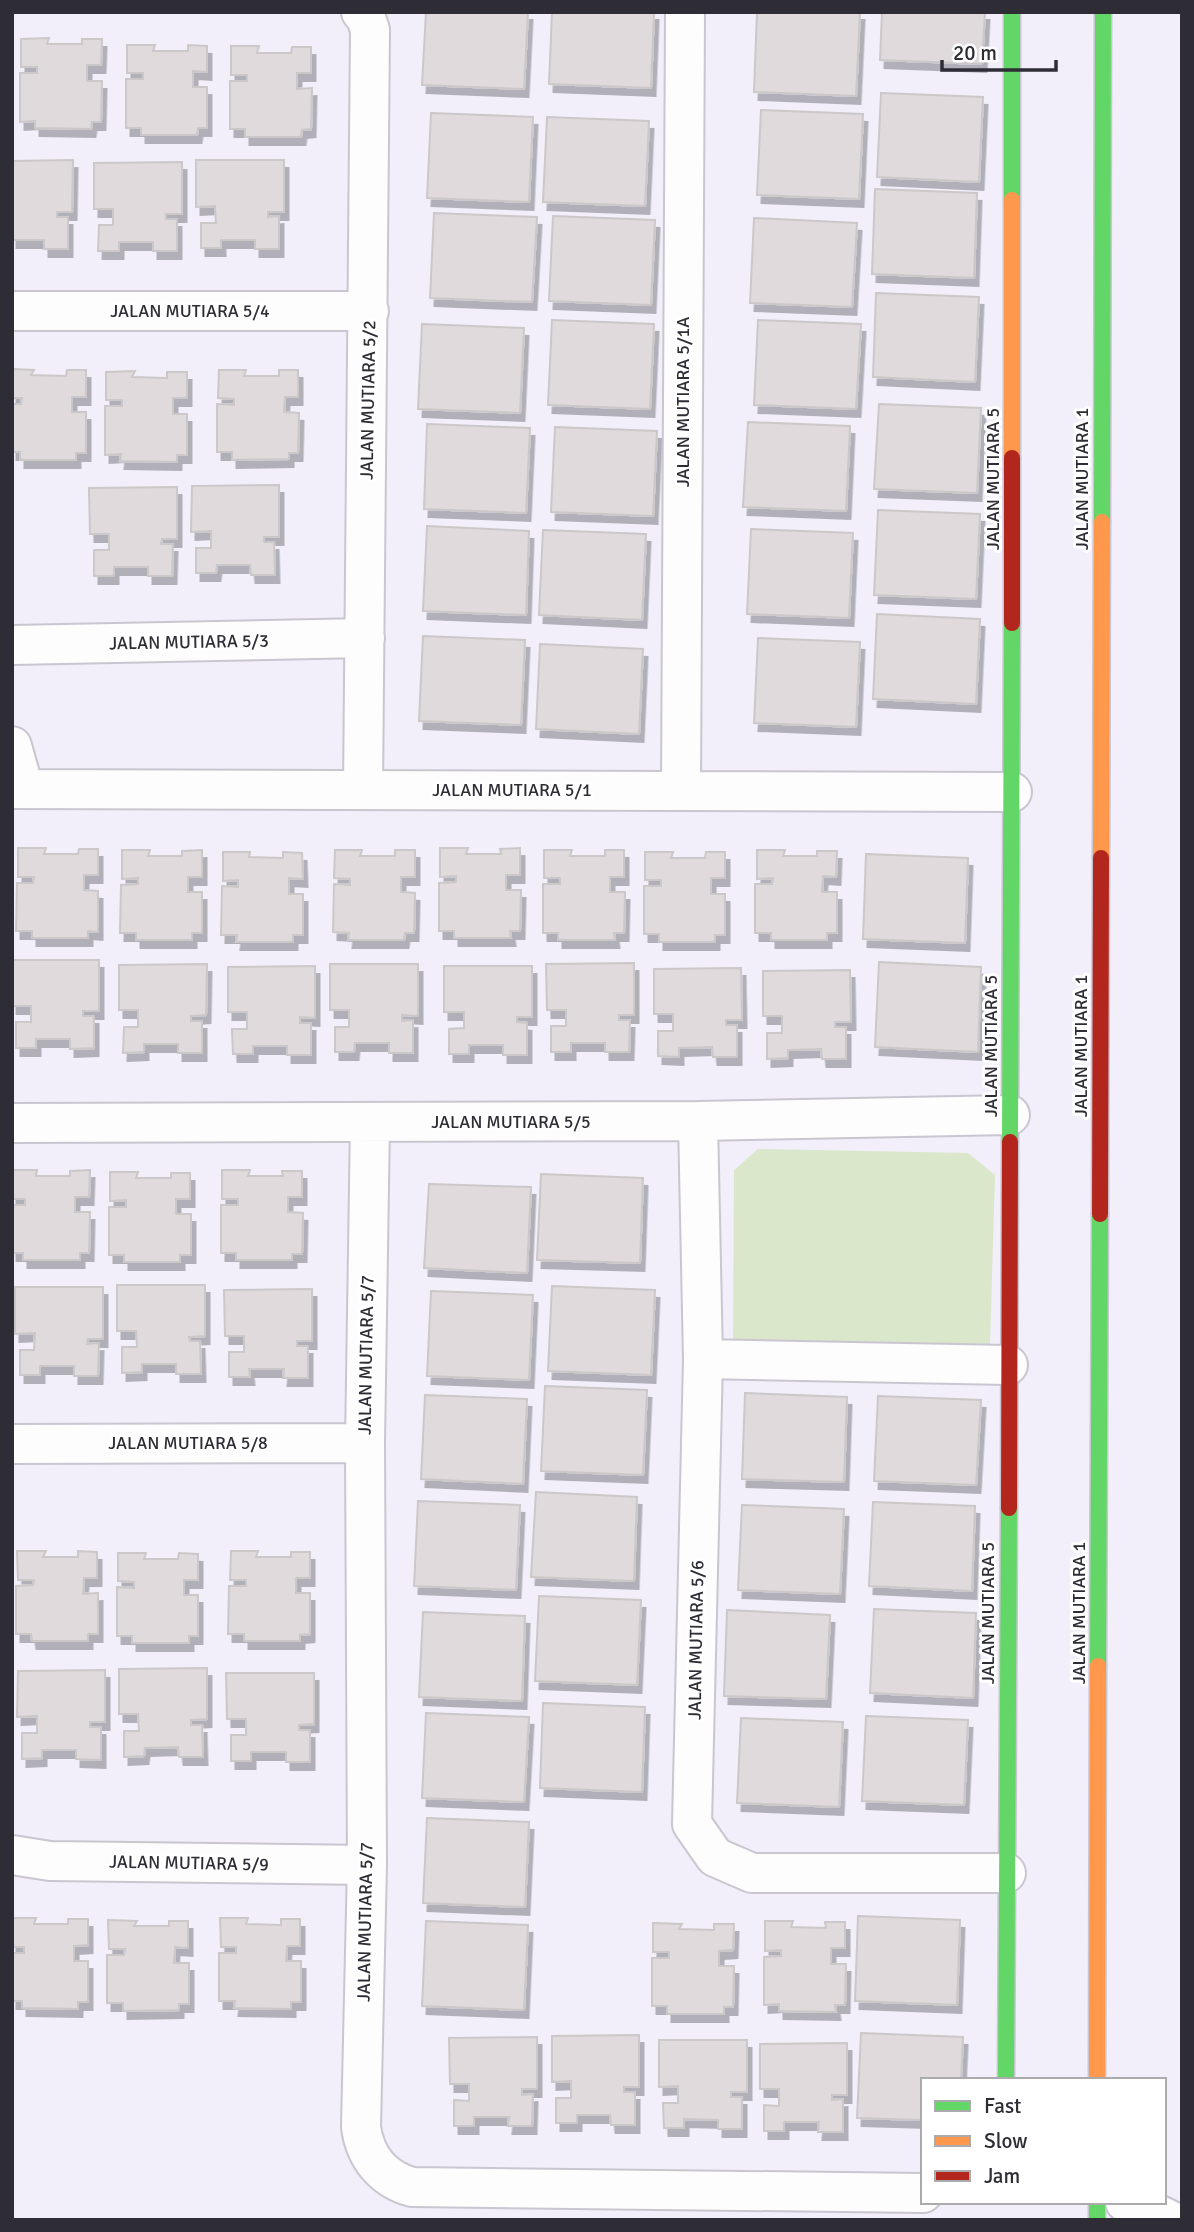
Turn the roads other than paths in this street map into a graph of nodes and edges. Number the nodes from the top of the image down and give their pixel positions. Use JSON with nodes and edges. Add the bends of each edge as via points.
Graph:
{"nodes":[{"id":1,"x":361,"y":12,"type":"edge"},
{"id":2,"x":685,"y":12,"type":"edge"},
{"id":3,"x":1012,"y":12,"type":"edge"},
{"id":4,"x":1103,"y":12,"type":"edge"},
{"id":5,"x":12,"y":311,"type":"edge"},
{"id":6,"x":369,"y":311,"type":"junction"},
{"id":7,"x":365,"y":638,"type":"junction"},
{"id":8,"x":12,"y":645,"type":"edge"},
{"id":9,"x":12,"y":746,"type":"edge"},
{"id":10,"x":18,"y":789,"type":"edge"},
{"id":11,"x":363,"y":790,"type":"junction"},
{"id":12,"x":681,"y":791,"type":"junction"},
{"id":13,"x":1012,"y":792,"type":"junction"},
{"id":14,"x":1010,"y":1115,"type":"junction"},
{"id":15,"x":698,"y":1121,"type":"junction"},
{"id":16,"x":370,"y":1122,"type":"junction"},
{"id":17,"x":12,"y":1123,"type":"edge"},
{"id":18,"x":703,"y":1359,"type":"junction"},
{"id":19,"x":1009,"y":1365,"type":"junction"},
{"id":20,"x":365,"y":1443,"type":"junction"},
{"id":21,"x":12,"y":1444,"type":"edge"},
{"id":22,"x":12,"y":1855,"type":"edge"},
{"id":23,"x":367,"y":1865,"type":"junction"},
{"id":24,"x":1006,"y":1873,"type":"junction"},
{"id":25,"x":1006,"y":2078,"type":"edge"},
{"id":26,"x":1097,"y":2078,"type":"edge"},
{"id":27,"x":921,"y":2193,"type":"edge"},
{"id":28,"x":1134,"y":2204,"type":"edge"},
{"id":29,"x":1170,"y":2220,"type":"edge"}],
"edges":[{"from":1,"to":6,"type":"street","name":"JALAN MUTIARA 5/2","via":[[370,30]]},
{"from":2,"to":12,"type":"street","name":"JALAN MUTIARA 5/1A"},
{"from":3,"to":13,"type":"street","name":"JALAN MUTIARA 5"},
{"from":4,"to":26,"type":"street","name":"JALAN MUTIARA 1"},
{"from":5,"to":6,"type":"street","name":"JALAN MUTIARA 5/4"},
{"from":6,"to":7,"type":"street","name":"JALAN MUTIARA 5/2"},
{"from":7,"to":8,"type":"street","name":"JALAN MUTIARA 5/3"},
{"from":7,"to":11,"type":"street","name":"JALAN MUTIARA 5/2"},
{"from":9,"to":10,"type":"street"},
{"from":10,"to":11,"type":"street","name":"JALAN MUTIARA 5/1"},
{"from":11,"to":12,"type":"street","name":"JALAN MUTIARA 5/1"},
{"from":12,"to":13,"type":"street","name":"JALAN MUTIARA 5/1"},
{"from":13,"to":14,"type":"street","name":"JALAN MUTIARA 5"},
{"from":14,"to":15,"type":"street","name":"JALAN MUTIARA 5/5"},
{"from":14,"to":19,"type":"street","name":"JALAN MUTIARA 5"},
{"from":15,"to":16,"type":"street","name":"JALAN MUTIARA 5/5"},
{"from":15,"to":18,"type":"street","name":"JALAN MUTIARA 5/6"},
{"from":16,"to":17,"type":"street","name":"JALAN MUTIARA 5/5"},
{"from":16,"to":20,"type":"street","name":"JALAN MUTIARA 5/7"},
{"from":18,"to":19,"type":"street"},
{"from":18,"to":24,"type":"street","name":"JALAN MUTIARA 5/6","via":[[692,1824],[715,1857],[752,1873]]},
{"from":19,"to":24,"type":"street","name":"JALAN MUTIARA 5"},
{"from":20,"to":21,"type":"street","name":"JALAN MUTIARA 5/8"},
{"from":20,"to":23,"type":"street","name":"JALAN MUTIARA 5/7"},
{"from":22,"to":23,"type":"street","name":"JALAN MUTIARA 5/9","via":[[50,1861]]},
{"from":23,"to":27,"type":"street","name":"JALAN MUTIARA 5/7","via":[[361,2127],[369,2156],[393,2179],[412,2187]]},
{"from":24,"to":25,"type":"street","name":"JALAN MUTIARA 5"},
{"from":28,"to":29,"type":"street"}]}
